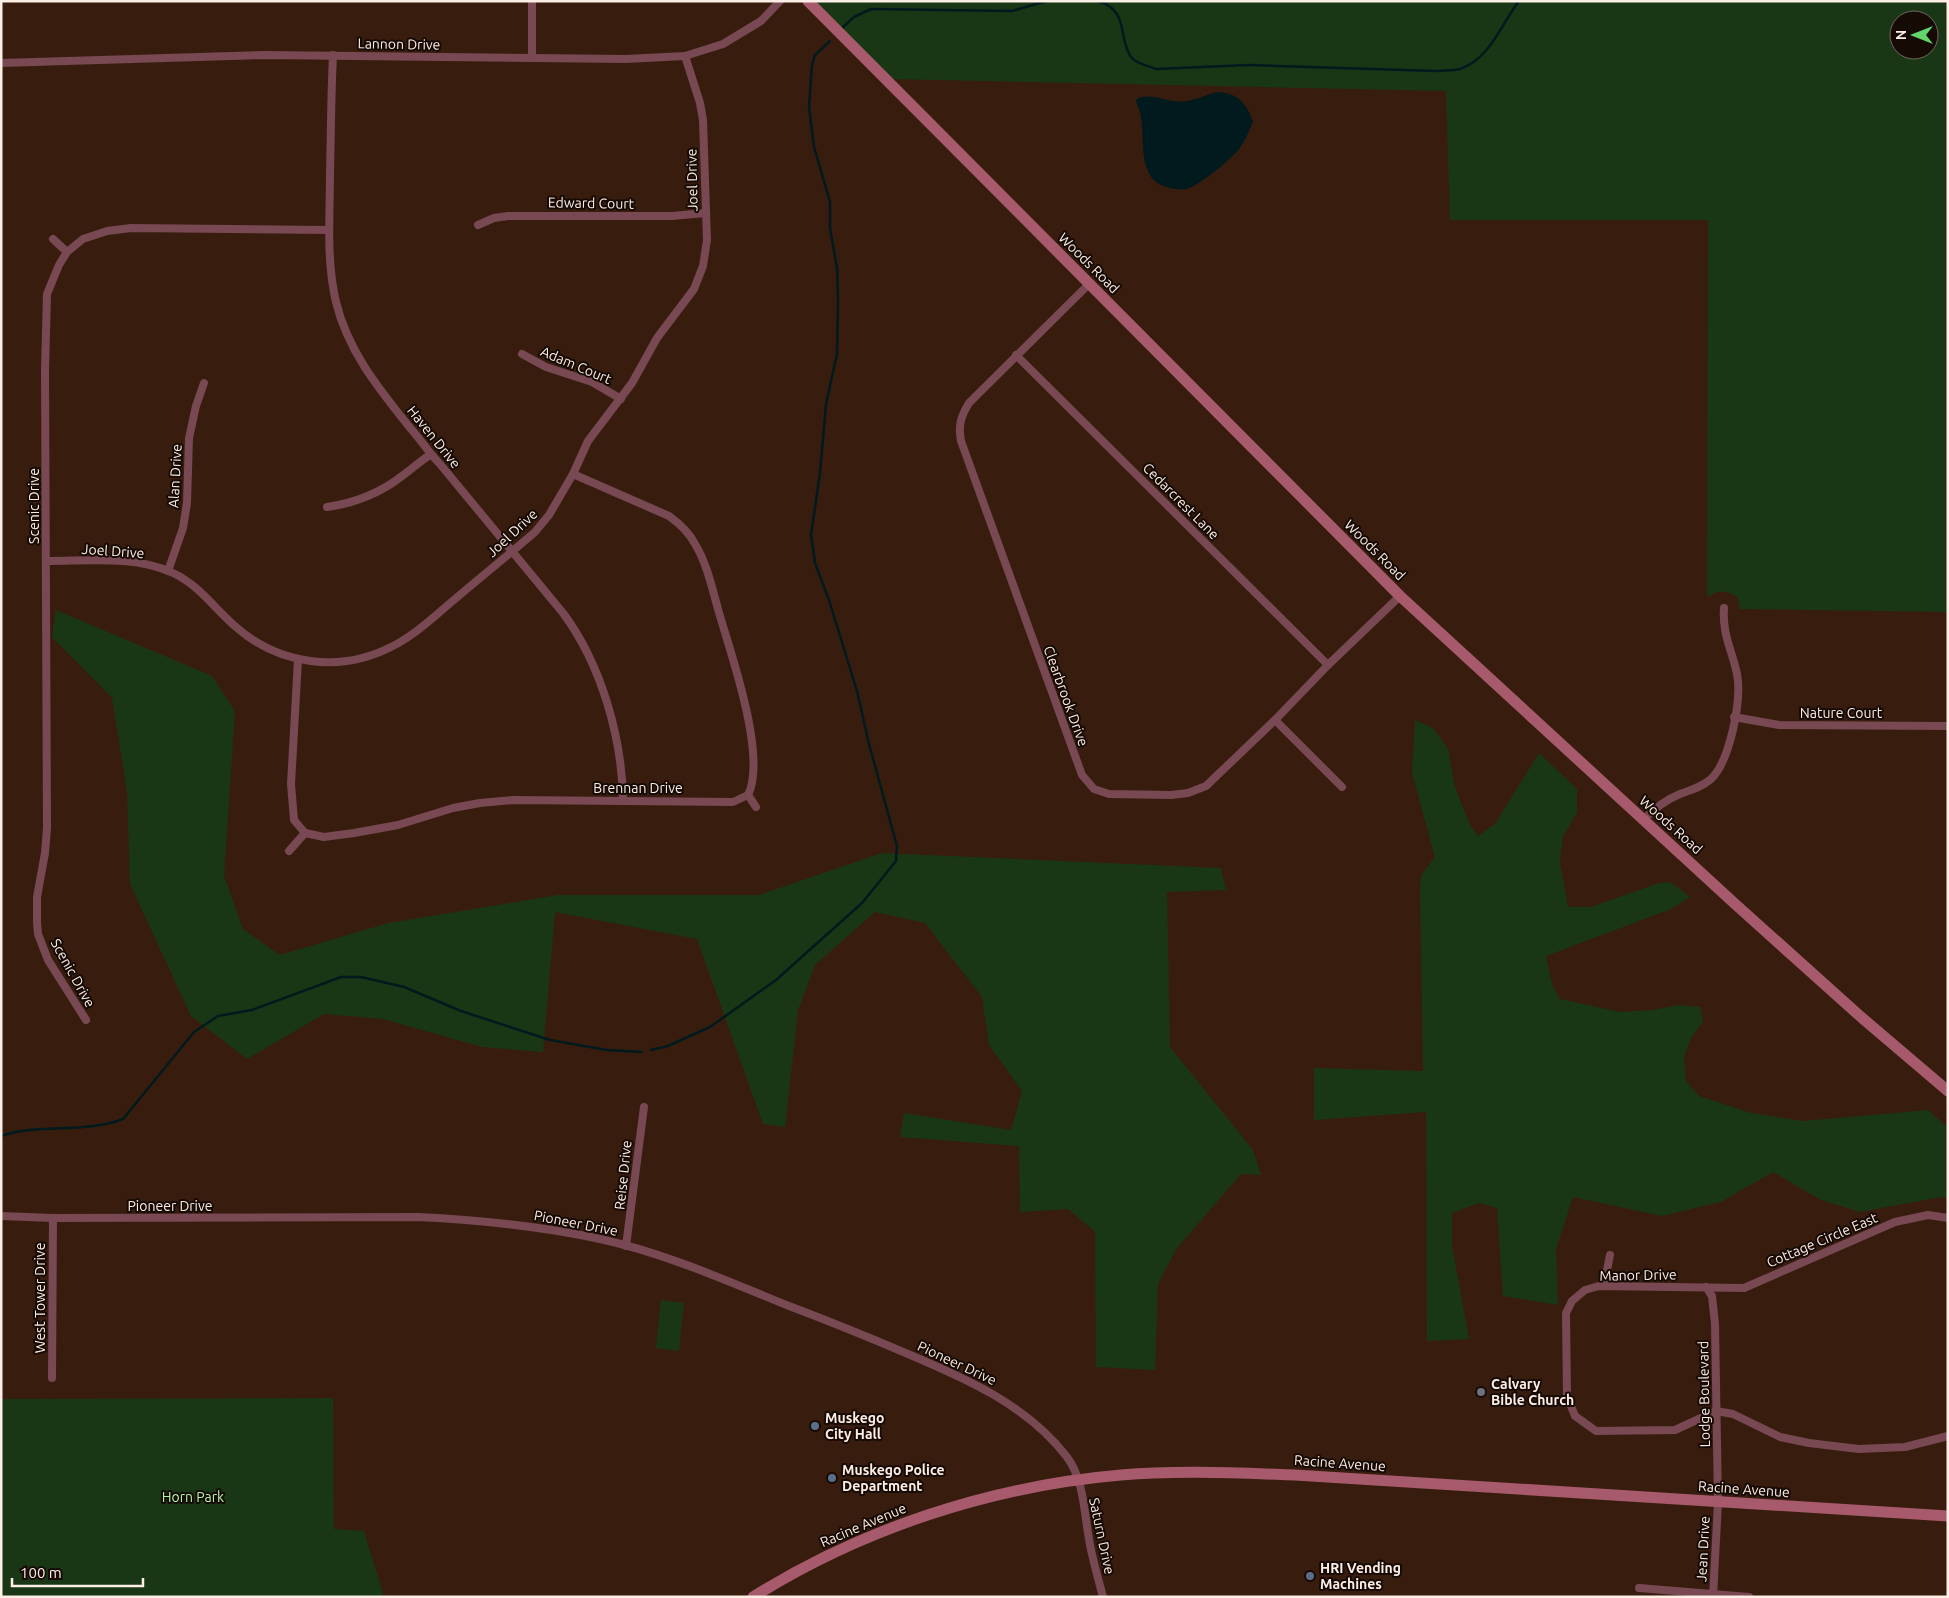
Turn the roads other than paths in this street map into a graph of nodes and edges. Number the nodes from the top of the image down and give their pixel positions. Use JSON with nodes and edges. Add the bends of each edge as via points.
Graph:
{"nodes":[{"id":1,"x":532,"y":1,"type":"edge"},
{"id":2,"x":780,"y":1,"type":"edge"},
{"id":3,"x":808,"y":1,"type":"edge"},
{"id":4,"x":333,"y":55,"type":"junction"},
{"id":5,"x":685,"y":56,"type":"junction"},
{"id":6,"x":532,"y":58,"type":"junction"},
{"id":7,"x":1,"y":63,"type":"edge"},
{"id":8,"x":705,"y":213,"type":"junction"},
{"id":9,"x":478,"y":225,"type":"dead end"},
{"id":10,"x":329,"y":230,"type":"junction"},
{"id":11,"x":54,"y":239,"type":"dead end"},
{"id":12,"x":66,"y":252,"type":"junction"},
{"id":13,"x":1089,"y":284,"type":"junction"},
{"id":14,"x":522,"y":354,"type":"dead end"},
{"id":15,"x":1016,"y":355,"type":"junction"},
{"id":16,"x":204,"y":383,"type":"dead end"},
{"id":17,"x":621,"y":399,"type":"junction"},
{"id":18,"x":430,"y":454,"type":"junction"},
{"id":19,"x":573,"y":474,"type":"junction"},
{"id":20,"x":327,"y":507,"type":"dead end"},
{"id":21,"x":512,"y":552,"type":"junction"},
{"id":22,"x":47,"y":561,"type":"junction"},
{"id":23,"x":168,"y":571,"type":"junction"},
{"id":24,"x":1400,"y":596,"type":"junction"},
{"id":25,"x":1724,"y":608,"type":"dead end"},
{"id":26,"x":298,"y":660,"type":"junction"},
{"id":27,"x":1328,"y":665,"type":"junction"},
{"id":28,"x":1734,"y":717,"type":"junction"},
{"id":29,"x":1275,"y":720,"type":"junction"},
{"id":30,"x":1948,"y":726,"type":"edge"},
{"id":31,"x":1342,"y":787,"type":"dead end"},
{"id":32,"x":748,"y":795,"type":"junction"},
{"id":33,"x":623,"y":800,"type":"junction"},
{"id":34,"x":756,"y":807,"type":"dead end"},
{"id":35,"x":1643,"y":820,"type":"junction"},
{"id":36,"x":305,"y":833,"type":"junction"},
{"id":37,"x":289,"y":851,"type":"dead end"},
{"id":38,"x":86,"y":1020,"type":"dead end"},
{"id":39,"x":1948,"y":1091,"type":"edge"},
{"id":40,"x":644,"y":1107,"type":"dead end"},
{"id":41,"x":1,"y":1216,"type":"edge"},
{"id":42,"x":53,"y":1218,"type":"junction"},
{"id":43,"x":1948,"y":1218,"type":"edge"},
{"id":44,"x":626,"y":1246,"type":"junction"},
{"id":45,"x":1610,"y":1255,"type":"dead end"},
{"id":46,"x":1606,"y":1286,"type":"junction"},
{"id":47,"x":1706,"y":1287,"type":"junction"},
{"id":48,"x":52,"y":1378,"type":"dead end"},
{"id":49,"x":1716,"y":1410,"type":"junction"},
{"id":50,"x":1948,"y":1436,"type":"edge"},
{"id":51,"x":1078,"y":1480,"type":"junction"},
{"id":52,"x":1718,"y":1502,"type":"junction"},
{"id":53,"x":1948,"y":1516,"type":"edge"},
{"id":54,"x":1639,"y":1588,"type":"dead end"},
{"id":55,"x":1713,"y":1596,"type":"edge"},
{"id":56,"x":753,"y":1597,"type":"edge"},
{"id":57,"x":1103,"y":1597,"type":"edge"},
{"id":58,"x":1749,"y":1597,"type":"edge"}],
"edges":[{"from":1,"to":6,"type":"street"},
{"from":2,"to":5,"type":"street","name":"Lannon Drive","via":[[761,21],[723,44]]},
{"from":3,"to":13,"type":"street","name":"Woods Road"},
{"from":4,"to":6,"type":"street","name":"Lannon Drive"},
{"from":4,"to":7,"type":"street","name":"Lannon Drive"},
{"from":4,"to":10,"type":"street","name":"Haven Drive"},
{"from":5,"to":6,"type":"street","name":"Lannon Drive"},
{"from":5,"to":8,"type":"street","name":"Joel Drive","via":[[703,120]]},
{"from":8,"to":9,"type":"street","name":"Edward Court","via":[[508,216]]},
{"from":8,"to":17,"type":"street","name":"Joel Drive","via":[[706,254],[700,277],[688,299],[657,338]]},
{"from":10,"to":12,"type":"street","via":[[120,229],[84,239]]},
{"from":10,"to":18,"type":"street","name":"Haven Drive","via":[[334,290],[346,333],[372,379]]},
{"from":11,"to":12,"type":"street"},
{"from":12,"to":22,"type":"street","name":"Scenic Drive","via":[[51,283],[46,304]]},
{"from":13,"to":15,"type":"street","name":"Clearbrook Drive"},
{"from":13,"to":24,"type":"street","name":"Woods Road"},
{"from":14,"to":17,"type":"street","name":"Adam Court","via":[[546,367],[592,382]]},
{"from":15,"to":27,"type":"street","name":"Cedarcrest Lane"},
{"from":15,"to":29,"type":"street","name":"Clearbrook Drive","via":[[969,402],[962,415],[959,433],[1082,775],[1094,789],[1109,794],[1171,795],[1198,791],[1215,779]]},
{"from":16,"to":23,"type":"street","name":"Alan Drive","via":[[189,438],[183,528]]},
{"from":17,"to":19,"type":"street","name":"Joel Drive","via":[[588,441]]},
{"from":18,"to":20,"type":"street","via":[[377,493],[349,504]]},
{"from":18,"to":21,"type":"street","name":"Haven Drive"},
{"from":19,"to":21,"type":"street","name":"Joel Drive","via":[[549,515]]},
{"from":19,"to":32,"type":"street","via":[[669,516],[696,545],[748,714],[752,779]]},
{"from":21,"to":26,"type":"street","name":"Joel Drive","via":[[414,633],[392,647],[347,662]]},
{"from":21,"to":33,"type":"street","name":"Haven Drive","via":[[570,622],[591,661],[619,749]]},
{"from":22,"to":23,"type":"street","name":"Joel Drive","via":[[122,561]]},
{"from":22,"to":38,"type":"street","name":"Scenic Drive","via":[[47,828],[36,922],[48,960]]},
{"from":23,"to":26,"type":"street","name":"Joel Drive","via":[[198,589],[245,635],[268,649]]},
{"from":24,"to":27,"type":"street","name":"Clearbrook Drive"},
{"from":24,"to":35,"type":"street","name":"Woods Road"},
{"from":25,"to":28,"type":"street","via":[[1722,623],[1737,676]]},
{"from":26,"to":36,"type":"street","via":[[291,784],[294,820]]},
{"from":27,"to":29,"type":"street","name":"Clearbrook Drive"},
{"from":28,"to":30,"type":"street","name":"Nature Court","via":[[1779,725]]},
{"from":28,"to":35,"type":"street","via":[[1726,756],[1711,779],[1665,801]]},
{"from":29,"to":31,"type":"street"},
{"from":32,"to":33,"type":"street","name":"Brennan Drive","via":[[732,802]]},
{"from":32,"to":34,"type":"street"},
{"from":33,"to":36,"type":"street","name":"Brennan Drive","via":[[495,802],[453,808],[386,828],[324,837]]},
{"from":35,"to":39,"type":"street","name":"Woods Road","via":[[1828,988]]},
{"from":36,"to":37,"type":"street"},
{"from":40,"to":44,"type":"street","name":"Reise Drive"},
{"from":41,"to":42,"type":"street","name":"Pioneer Drive"},
{"from":42,"to":44,"type":"street","name":"Pioneer Drive","via":[[475,1220],[550,1229]]},
{"from":42,"to":48,"type":"street","name":"West Tower Drive"},
{"from":43,"to":47,"type":"street","name":"Cottage Circle East","via":[[1928,1215],[1895,1222],[1744,1288]]},
{"from":44,"to":51,"type":"street","name":"Pioneer Drive","via":[[707,1273],[846,1328],[985,1389],[1035,1424],[1067,1458]]},
{"from":45,"to":46,"type":"street"},
{"from":46,"to":47,"type":"street","name":"Manor Drive"},
{"from":46,"to":49,"type":"street","name":"Manor Drive","via":[[1585,1290],[1572,1301],[1566,1313],[1567,1396],[1575,1416],[1596,1431],[1675,1430]]},
{"from":47,"to":49,"type":"street","name":"Lodge Boulevard","via":[[1712,1296],[1716,1324]]},
{"from":49,"to":50,"type":"street","via":[[1733,1414],[1780,1437],[1859,1449],[1905,1447]]},
{"from":49,"to":52,"type":"street","name":"Lodge Boulevard"},
{"from":51,"to":52,"type":"street","name":"Racine Avenue","via":[[1142,1474],[1235,1472]]},
{"from":51,"to":56,"type":"street","name":"Racine Avenue","via":[[986,1498],[924,1516],[820,1559]]},
{"from":51,"to":57,"type":"street","name":"Saturn Drive"},
{"from":52,"to":53,"type":"street","name":"Racine Avenue"},
{"from":52,"to":55,"type":"street","name":"Jean Drive"},
{"from":54,"to":55,"type":"street"},
{"from":55,"to":58,"type":"street"}]}
